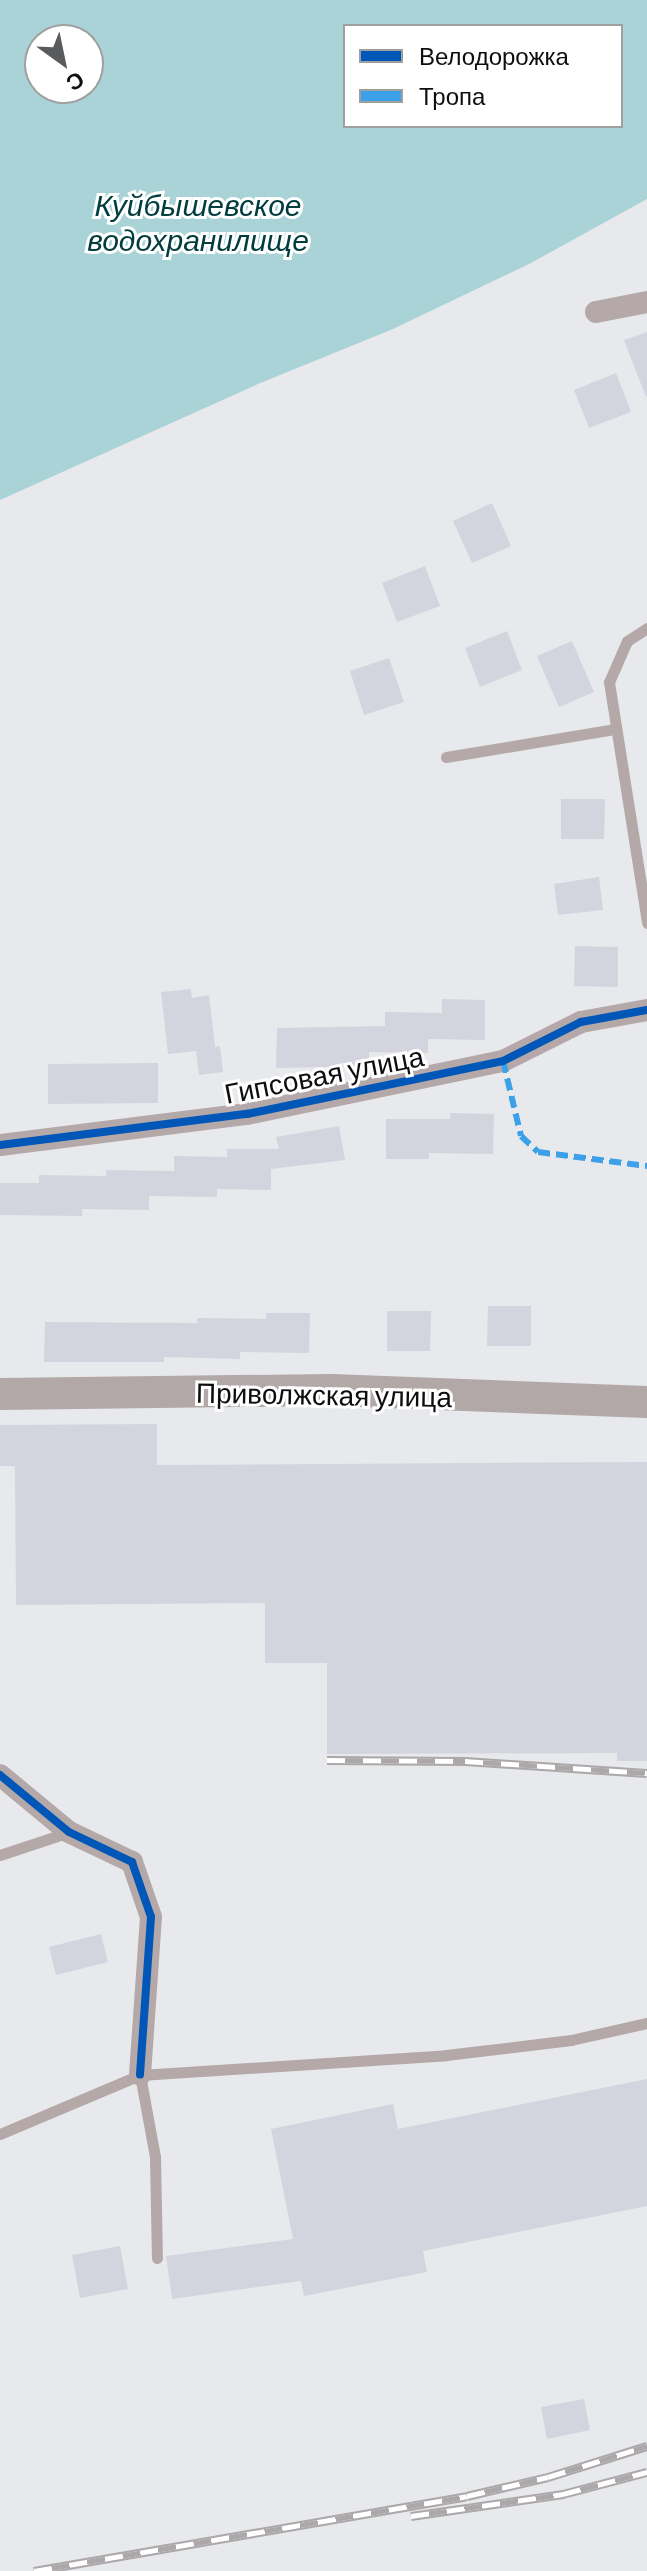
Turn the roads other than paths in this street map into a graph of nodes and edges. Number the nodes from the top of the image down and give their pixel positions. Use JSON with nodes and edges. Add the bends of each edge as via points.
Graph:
{"nodes":[{"id":1,"x":647,"y":302,"type":"edge"},
{"id":2,"x":596,"y":312,"type":"dead end"},
{"id":3,"x":647,"y":628,"type":"edge"},
{"id":4,"x":616,"y":729,"type":"junction"},
{"id":5,"x":446,"y":757,"type":"dead end"},
{"id":6,"x":647,"y":923,"type":"edge"},
{"id":7,"x":647,"y":1010,"type":"edge"},
{"id":8,"x":0,"y":1145,"type":"edge"},
{"id":9,"x":0,"y":1394,"type":"edge"},
{"id":10,"x":647,"y":1402,"type":"edge"},
{"id":11,"x":0,"y":1775,"type":"edge"},
{"id":12,"x":69,"y":1832,"type":"junction"},
{"id":13,"x":0,"y":1855,"type":"edge"},
{"id":14,"x":647,"y":2023,"type":"edge"},
{"id":15,"x":140,"y":2075,"type":"junction"},
{"id":16,"x":0,"y":2134,"type":"edge"},
{"id":17,"x":157,"y":2258,"type":"dead end"}],
"edges":[{"from":1,"to":2,"type":"street"},
{"from":3,"to":4,"type":"lane","via":[[627,641],[609,682]]},
{"from":4,"to":5,"type":"lane"},
{"from":4,"to":6,"type":"lane"},
{"from":7,"to":8,"type":"street","name":"Гипсовая улица","via":[[581,1022],[503,1061],[247,1114]]},
{"from":9,"to":10,"type":"main road","name":"Приволжская улица","via":[[332,1390]]},
{"from":11,"to":12,"type":"street"},
{"from":12,"to":13,"type":"lane"},
{"from":12,"to":15,"type":"street","via":[[132,1862],[151,1917]]},
{"from":14,"to":15,"type":"lane","via":[[571,2040],[446,2055]]},
{"from":15,"to":16,"type":"lane"},
{"from":15,"to":17,"type":"lane","via":[[155,2157]]}]}
